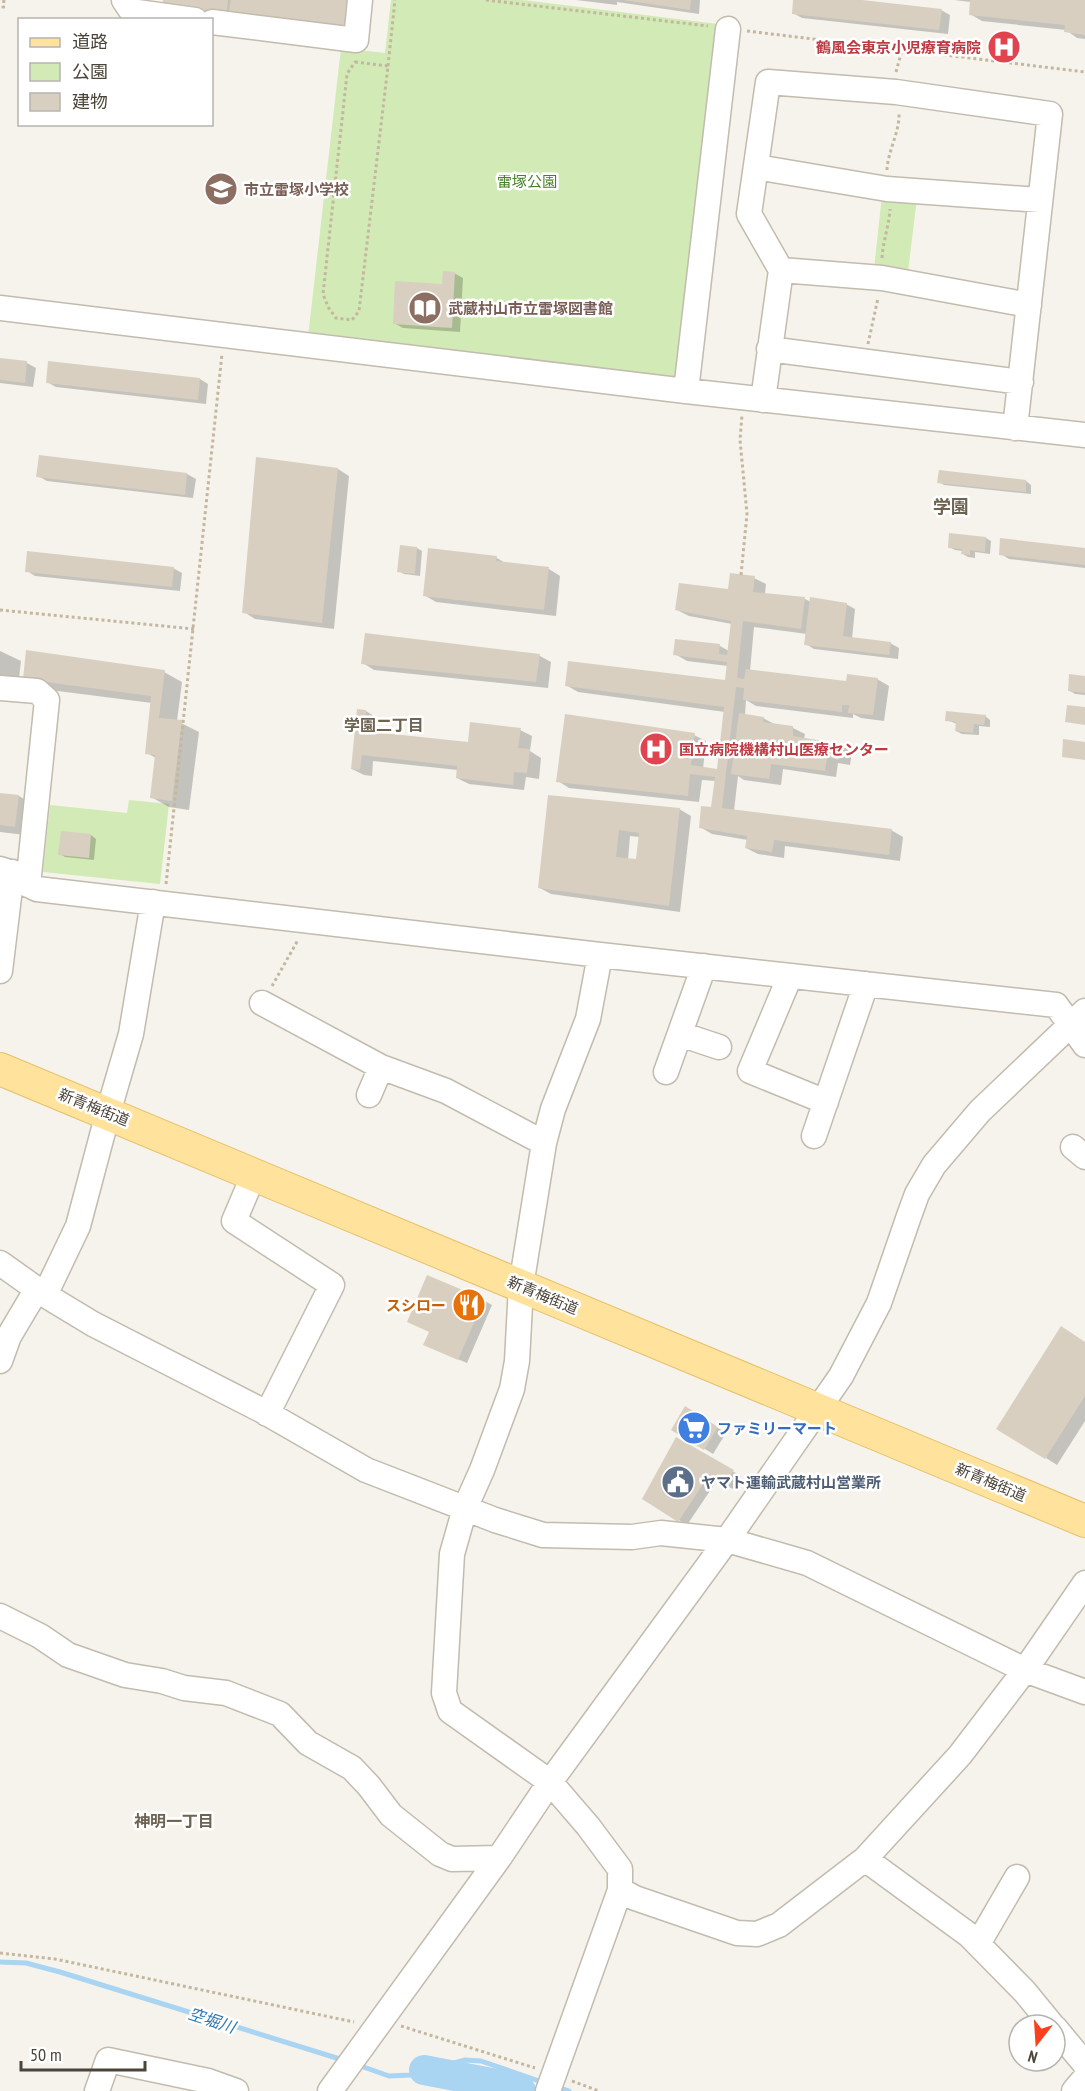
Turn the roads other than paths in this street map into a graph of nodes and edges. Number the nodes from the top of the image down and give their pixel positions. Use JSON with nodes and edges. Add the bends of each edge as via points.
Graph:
{"nodes":[{"id":1,"x":124,"y":0,"type":"edge"},
{"id":2,"x":360,"y":0,"type":"edge"},
{"id":3,"x":180,"y":18,"type":"edge"},
{"id":4,"x":213,"y":22,"type":"edge"},
{"id":5,"x":728,"y":29,"type":"road end"},
{"id":6,"x":756,"y":167,"type":"junction"},
{"id":7,"x":1040,"y":200,"type":"junction"},
{"id":8,"x":781,"y":270,"type":"junction"},
{"id":9,"x":1029,"y":305,"type":"junction"},
{"id":10,"x":0,"y":308,"type":"edge"},
{"id":11,"x":769,"y":349,"type":"junction"},
{"id":12,"x":1021,"y":382,"type":"junction"},
{"id":13,"x":686,"y":391,"type":"junction"},
{"id":14,"x":753,"y":404,"type":"junction"},
{"id":15,"x":1015,"y":428,"type":"junction"},
{"id":16,"x":1085,"y":435,"type":"edge"},
{"id":17,"x":0,"y":688,"type":"edge"},
{"id":18,"x":14,"y":875,"type":"edge"},
{"id":19,"x":158,"y":903,"type":"junction"},
{"id":20,"x":600,"y":955,"type":"junction"},
{"id":21,"x":704,"y":966,"type":"junction"},
{"id":22,"x":0,"y":971,"type":"edge"},
{"id":23,"x":790,"y":976,"type":"junction"},
{"id":24,"x":866,"y":984,"type":"junction"},
{"id":25,"x":262,"y":1003,"type":"road end"},
{"id":26,"x":1078,"y":1017,"type":"edge"},
{"id":27,"x":680,"y":1034,"type":"junction"},
{"id":28,"x":1085,"y":1045,"type":"edge"},
{"id":29,"x":719,"y":1047,"type":"dead end"},
{"id":30,"x":381,"y":1067,"type":"junction"},
{"id":31,"x":0,"y":1069,"type":"edge"},
{"id":32,"x":666,"y":1072,"type":"dead end"},
{"id":33,"x":369,"y":1095,"type":"dead end"},
{"id":34,"x":826,"y":1102,"type":"junction"},
{"id":35,"x":108,"y":1113,"type":"junction"},
{"id":36,"x":814,"y":1136,"type":"dead end"},
{"id":37,"x":544,"y":1143,"type":"junction"},
{"id":38,"x":254,"y":1174,"type":"junction"},
{"id":39,"x":0,"y":1263,"type":"edge"},
{"id":40,"x":522,"y":1286,"type":"junction"},
{"id":41,"x":45,"y":1295,"type":"junction"},
{"id":42,"x":0,"y":1361,"type":"edge"},
{"id":43,"x":819,"y":1410,"type":"junction"},
{"id":44,"x":267,"y":1414,"type":"junction"},
{"id":45,"x":465,"y":1508,"type":"junction"},
{"id":46,"x":1085,"y":1521,"type":"edge"},
{"id":47,"x":727,"y":1540,"type":"junction"},
{"id":48,"x":1085,"y":1583,"type":"edge"},
{"id":49,"x":0,"y":1616,"type":"edge"},
{"id":50,"x":1025,"y":1670,"type":"junction"},
{"id":51,"x":1085,"y":1692,"type":"edge"},
{"id":52,"x":550,"y":1782,"type":"junction"},
{"id":53,"x":499,"y":1858,"type":"junction"},
{"id":54,"x":865,"y":1859,"type":"junction"},
{"id":55,"x":1017,"y":1877,"type":"dead end"},
{"id":56,"x":620,"y":1890,"type":"junction"},
{"id":57,"x":978,"y":1944,"type":"junction"},
{"id":58,"x":1043,"y":2013,"type":"edge"},
{"id":59,"x":1067,"y":2042,"type":"edge"},
{"id":60,"x":1085,"y":2064,"type":"edge"},
{"id":61,"x":344,"y":2073,"type":"edge"},
{"id":62,"x":1085,"y":2078,"type":"edge"},
{"id":63,"x":552,"y":2080,"type":"edge"},
{"id":64,"x":97,"y":2091,"type":"edge"},
{"id":65,"x":236,"y":2091,"type":"edge"},
{"id":66,"x":1074,"y":2091,"type":"edge"}],
"edges":[{"from":1,"to":3,"type":"street","via":[[137,12]]},
{"from":2,"to":4,"type":"street","via":[[356,40]]},
{"from":5,"to":13,"type":"street"},
{"from":6,"to":7,"type":"street","via":[[887,189]]},
{"from":6,"to":7,"type":"street","via":[[768,82],[896,92],[1050,114]]},
{"from":6,"to":8,"type":"street","via":[[749,214]]},
{"from":7,"to":9,"type":"street"},
{"from":8,"to":9,"type":"street","via":[[882,278]]},
{"from":8,"to":11,"type":"street"},
{"from":9,"to":12,"type":"street"},
{"from":10,"to":13,"type":"street"},
{"from":11,"to":12,"type":"street"},
{"from":11,"to":14,"type":"street"},
{"from":12,"to":15,"type":"street"},
{"from":13,"to":14,"type":"street"},
{"from":14,"to":15,"type":"street"},
{"from":15,"to":16,"type":"street"},
{"from":17,"to":18,"type":"street","via":[[37,692],[47,700]]},
{"from":18,"to":19,"type":"street","via":[[37,889]]},
{"from":18,"to":22,"type":"street"},
{"from":19,"to":20,"type":"street"},
{"from":19,"to":35,"type":"street","via":[[131,1034]]},
{"from":20,"to":21,"type":"street"},
{"from":20,"to":37,"type":"street","via":[[588,1019]]},
{"from":21,"to":23,"type":"street"},
{"from":21,"to":27,"type":"street"},
{"from":23,"to":24,"type":"street"},
{"from":23,"to":34,"type":"street","via":[[750,1071]]},
{"from":24,"to":26,"type":"street","via":[[1056,1005]]},
{"from":24,"to":34,"type":"street"},
{"from":25,"to":30,"type":"street"},
{"from":26,"to":28,"type":"street"},
{"from":26,"to":43,"type":"street","via":[[980,1111],[934,1165],[909,1216],[879,1303]]},
{"from":27,"to":29,"type":"street"},
{"from":27,"to":32,"type":"street"},
{"from":30,"to":33,"type":"street"},
{"from":30,"to":37,"type":"street","via":[[446,1090]]},
{"from":31,"to":35,"type":"main road","name":"新青梅街道"},
{"from":34,"to":36,"type":"street"},
{"from":35,"to":38,"type":"main road","name":"新青梅街道"},
{"from":35,"to":41,"type":"street","via":[[78,1226]]},
{"from":37,"to":40,"type":"street"},
{"from":38,"to":40,"type":"main road","name":"新青梅街道"},
{"from":38,"to":44,"type":"street","via":[[234,1221],[332,1285]]},
{"from":39,"to":41,"type":"street"},
{"from":40,"to":43,"type":"main road","name":"新青梅街道"},
{"from":40,"to":45,"type":"street","via":[[512,1389]]},
{"from":41,"to":42,"type":"street","via":[[34,1294],[9,1336]]},
{"from":41,"to":44,"type":"street"},
{"from":43,"to":46,"type":"main road","name":"新青梅街道"},
{"from":43,"to":47,"type":"street"},
{"from":44,"to":45,"type":"street","via":[[366,1470]]},
{"from":45,"to":47,"type":"street","via":[[543,1535],[632,1537],[661,1533]]},
{"from":45,"to":52,"type":"street","via":[[452,1554],[444,1693],[450,1711]]},
{"from":47,"to":50,"type":"street","via":[[807,1563]]},
{"from":47,"to":52,"type":"street"},
{"from":48,"to":50,"type":"street"},
{"from":49,"to":53,"type":"street","via":[[68,1655],[125,1676],[226,1693],[280,1714],[308,1743],[352,1768],[391,1815],[440,1854],[452,1859]]},
{"from":50,"to":51,"type":"street"},
{"from":50,"to":54,"type":"street","via":[[960,1755]]},
{"from":52,"to":53,"type":"street"},
{"from":52,"to":56,"type":"street","via":[[620,1869]]},
{"from":53,"to":61,"type":"street"},
{"from":54,"to":56,"type":"street","via":[[779,1925],[757,1934],[737,1934]]},
{"from":54,"to":57,"type":"street"},
{"from":55,"to":57,"type":"street"},
{"from":56,"to":63,"type":"street"},
{"from":57,"to":58,"type":"street"},
{"from":59,"to":60,"type":"street"},
{"from":62,"to":66,"type":"street"},
{"from":64,"to":65,"type":"street","via":[[108,2060],[208,2081]]}]}
